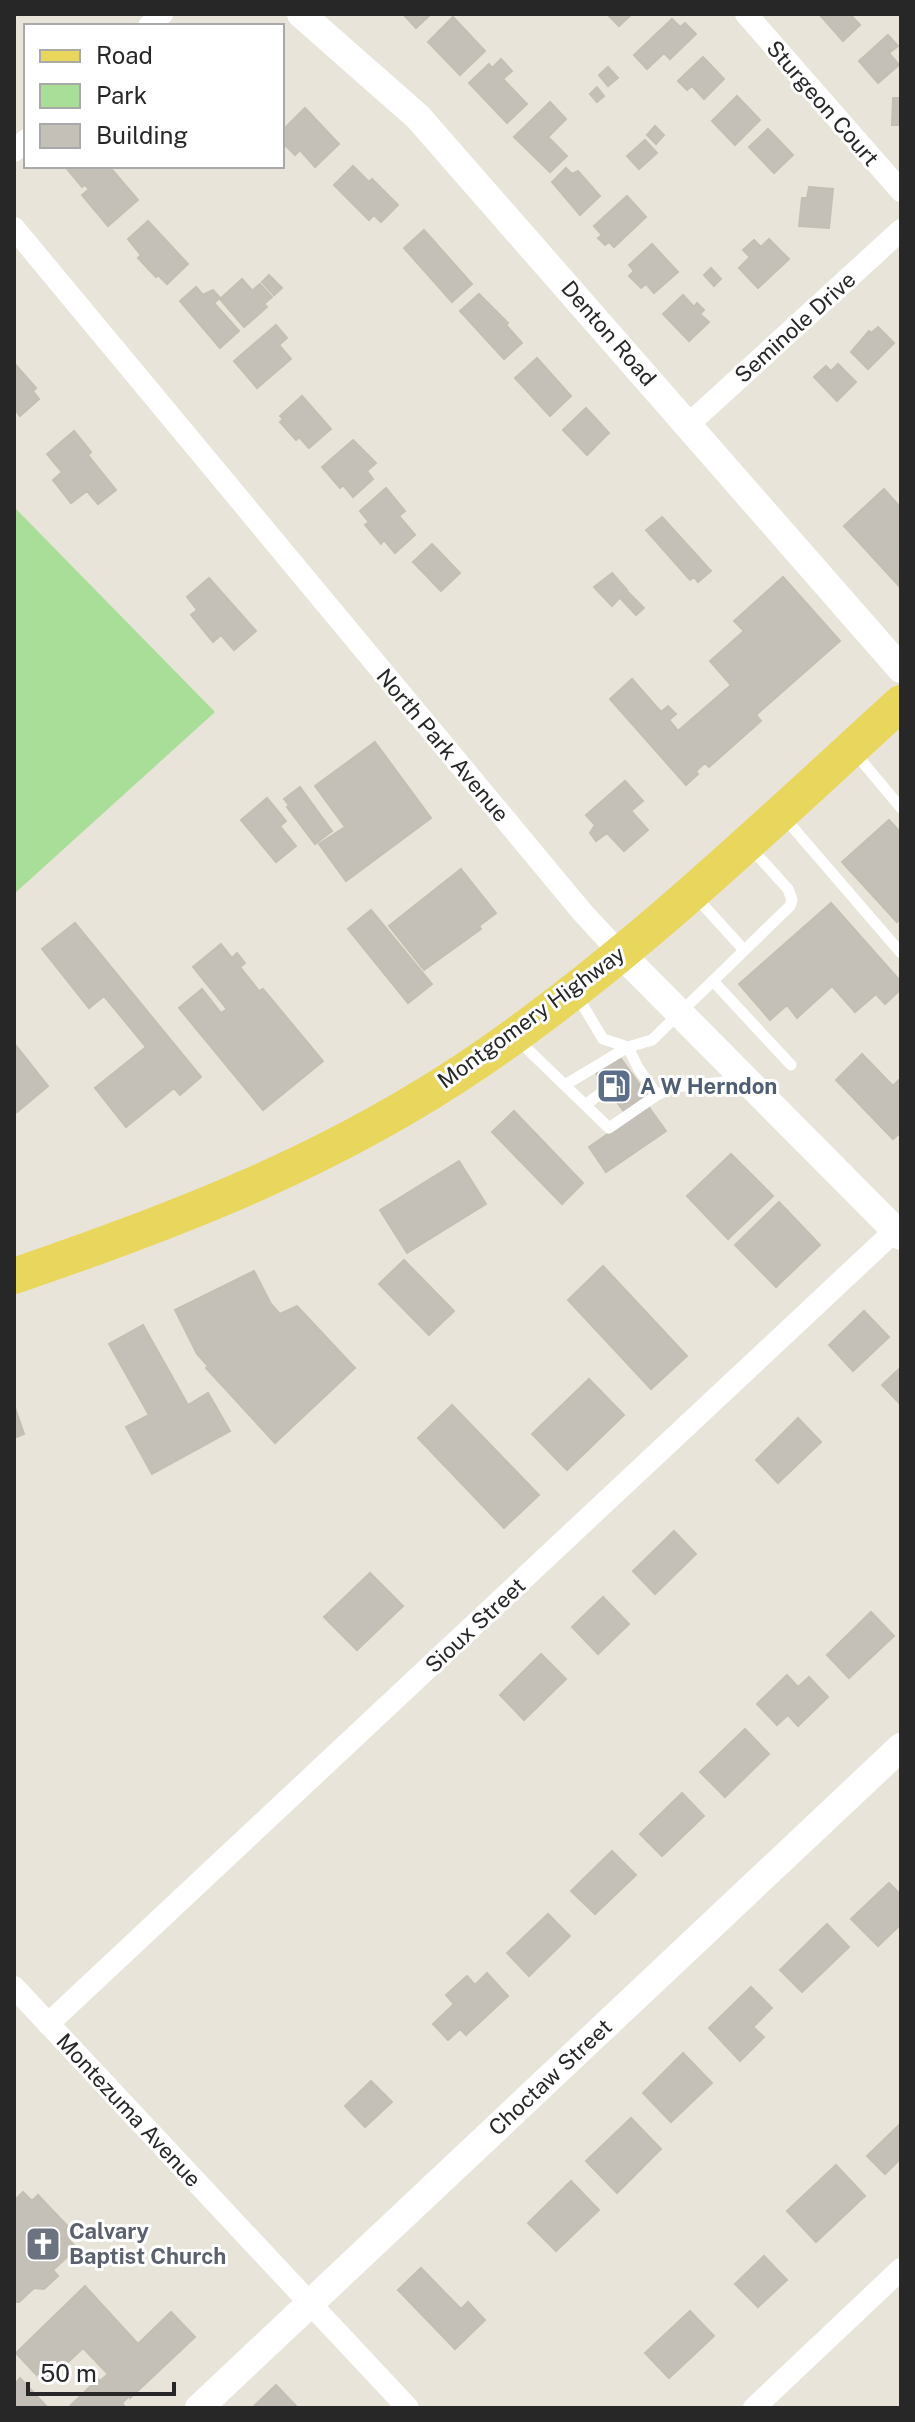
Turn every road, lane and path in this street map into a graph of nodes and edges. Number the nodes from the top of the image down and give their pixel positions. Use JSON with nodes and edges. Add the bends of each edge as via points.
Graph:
{"nodes":[{"id":1,"x":301,"y":14,"type":"edge"},
{"id":2,"x":746,"y":14,"type":"edge"},
{"id":3,"x":901,"y":191,"type":"edge"},
{"id":4,"x":14,"y":228,"type":"edge"},
{"id":5,"x":901,"y":230,"type":"edge"},
{"id":6,"x":689,"y":424,"type":"junction"},
{"id":7,"x":901,"y":669,"type":"edge"},
{"id":8,"x":901,"y":703,"type":"edge"},
{"id":9,"x":851,"y":748,"type":"junction"},
{"id":10,"x":901,"y":808,"type":"edge"},
{"id":11,"x":780,"y":813,"type":"junction"},
{"id":12,"x":747,"y":843,"type":"junction"},
{"id":13,"x":693,"y":893,"type":"junction"},
{"id":14,"x":743,"y":949,"type":"junction"},
{"id":15,"x":901,"y":953,"type":"edge"},
{"id":16,"x":621,"y":954,"type":"junction"},
{"id":17,"x":714,"y":982,"type":"junction"},
{"id":18,"x":574,"y":991,"type":"junction"},
{"id":19,"x":679,"y":1014,"type":"junction"},
{"id":20,"x":514,"y":1036,"type":"junction"},
{"id":21,"x":628,"y":1047,"type":"junction"},
{"id":22,"x":791,"y":1065,"type":"dead end"},
{"id":23,"x":746,"y":1079,"type":"junction"},
{"id":24,"x":565,"y":1085,"type":"junction"},
{"id":25,"x":607,"y":1089,"type":"dead end"},
{"id":26,"x":657,"y":1095,"type":"junction"},
{"id":27,"x":585,"y":1105,"type":"junction"},
{"id":28,"x":899,"y":1231,"type":"edge"},
{"id":29,"x":14,"y":1276,"type":"edge"},
{"id":30,"x":901,"y":1747,"type":"edge"},
{"id":31,"x":14,"y":1987,"type":"edge"},
{"id":32,"x":48,"y":2024,"type":"junction"},
{"id":33,"x":901,"y":2269,"type":"edge"},
{"id":34,"x":309,"y":2303,"type":"junction"},
{"id":35,"x":199,"y":2408,"type":"edge"},
{"id":36,"x":408,"y":2408,"type":"edge"},
{"id":37,"x":754,"y":2408,"type":"edge"}],
"edges":[{"from":1,"to":6,"type":"street","name":"Denton Road","via":[[418,117]]},
{"from":2,"to":3,"type":"street","name":"Sturgeon Court"},
{"from":4,"to":16,"type":"street","name":"North Park Avenue"},
{"from":5,"to":6,"type":"street","name":"Seminole Drive"},
{"from":6,"to":7,"type":"street","name":"Denton Road"},
{"from":8,"to":9,"type":"main road","name":"Montgomery Highway"},
{"from":9,"to":10,"type":"lane"},
{"from":9,"to":11,"type":"main road","name":"Montgomery Highway"},
{"from":11,"to":12,"type":"main road","name":"Montgomery Highway"},
{"from":11,"to":15,"type":"lane"},
{"from":12,"to":13,"type":"main road","name":"Montgomery Highway"},
{"from":12,"to":14,"type":"lane","via":[[792,900]]},
{"from":13,"to":14,"type":"lane"},
{"from":13,"to":16,"type":"main road","name":"Montgomery Highway"},
{"from":14,"to":17,"type":"lane"},
{"from":16,"to":18,"type":"main road","name":"Montgomery Highway"},
{"from":16,"to":19,"type":"street","name":"North Park Avenue"},
{"from":17,"to":19,"type":"lane"},
{"from":17,"to":22,"type":"lane"},
{"from":18,"to":20,"type":"main road","name":"Montgomery Highway"},
{"from":18,"to":21,"type":"lane","via":[[603,1039]]},
{"from":19,"to":21,"type":"lane","via":[[652,1040]]},
{"from":19,"to":23,"type":"street","name":"North Park Avenue"},
{"from":20,"to":24,"type":"lane"},
{"from":20,"to":29,"type":"main road","name":"Montgomery Highway","via":[[398,1111],[261,1183]]},
{"from":21,"to":24,"type":"lane"},
{"from":21,"to":26,"type":"lane","via":[[635,1070]]},
{"from":23,"to":26,"type":"lane","via":[[674,1087]]},
{"from":23,"to":28,"type":"street","name":"North Park Avenue"},
{"from":24,"to":27,"type":"lane"},
{"from":25,"to":27,"type":"lane"},
{"from":26,"to":27,"type":"lane","via":[[609,1128]]},
{"from":28,"to":32,"type":"street","name":"Sioux Street"},
{"from":30,"to":34,"type":"street","name":"Choctaw Street"},
{"from":31,"to":32,"type":"street","name":"Montezuma Avenue"},
{"from":32,"to":34,"type":"street","name":"Montezuma Avenue"},
{"from":33,"to":37,"type":"street"},
{"from":34,"to":35,"type":"street","name":"Choctaw Street"},
{"from":34,"to":36,"type":"street","name":"Montezuma Avenue"}]}
